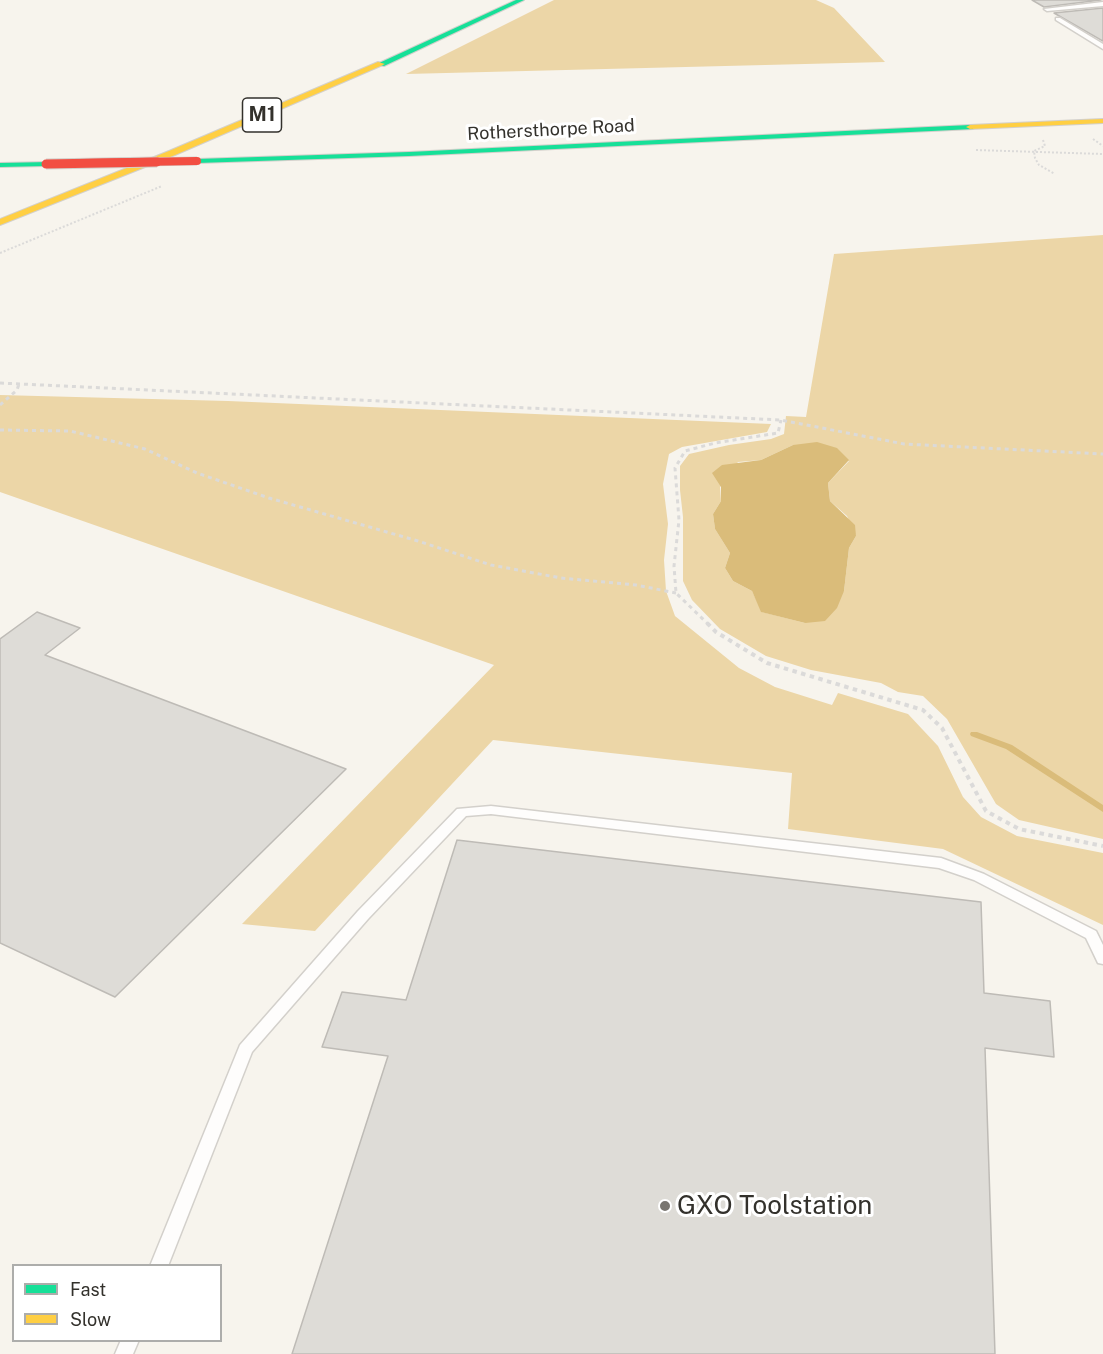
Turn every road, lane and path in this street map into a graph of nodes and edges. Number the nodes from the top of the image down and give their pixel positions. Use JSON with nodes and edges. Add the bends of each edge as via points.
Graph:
{"nodes":[{"id":1,"x":521,"y":0,"type":"edge"},
{"id":2,"x":1103,"y":4,"type":"edge"},
{"id":3,"x":1047,"y":9,"type":"dead end"},
{"id":4,"x":1058,"y":20,"type":"dead end"},
{"id":5,"x":1103,"y":47,"type":"edge"},
{"id":6,"x":1103,"y":121,"type":"edge"},
{"id":7,"x":1043,"y":139,"type":"dead end"},
{"id":8,"x":143,"y":147,"type":"dead end"},
{"id":9,"x":976,"y":150,"type":"dead end"},
{"id":10,"x":1034,"y":151,"type":"junction"},
{"id":11,"x":1103,"y":154,"type":"edge"},
{"id":12,"x":0,"y":165,"type":"edge"},
{"id":13,"x":1055,"y":174,"type":"dead end"},
{"id":14,"x":66,"y":177,"type":"dead end"},
{"id":15,"x":162,"y":186,"type":"dead end"},
{"id":16,"x":0,"y":222,"type":"edge"},
{"id":17,"x":0,"y":252,"type":"edge"},
{"id":18,"x":0,"y":382,"type":"edge"},
{"id":19,"x":20,"y":383,"type":"junction"},
{"id":20,"x":0,"y":405,"type":"edge"},
{"id":21,"x":781,"y":420,"type":"junction"},
{"id":22,"x":0,"y":430,"type":"edge"},
{"id":23,"x":1103,"y":454,"type":"edge"},
{"id":24,"x":676,"y":593,"type":"junction"},
{"id":25,"x":1103,"y":846,"type":"edge"},
{"id":26,"x":1103,"y":959,"type":"edge"},
{"id":27,"x":160,"y":1264,"type":"edge"}],
"edges":[{"from":1,"to":16,"type":"main road","number":"M1","via":[[412,51]]},
{"from":2,"to":3,"type":"lane"},
{"from":4,"to":5,"type":"lane"},
{"from":6,"to":12,"type":"main road","name":"Rothersthorpe Road","bridge":true,"via":[[634,144]]},
{"from":7,"to":10,"type":"path","via":[[1045,146]]},
{"from":8,"to":14,"type":"main road"},
{"from":9,"to":10,"type":"path"},
{"from":10,"to":11,"type":"path"},
{"from":10,"to":13,"type":"path","via":[[1039,165]]},
{"from":15,"to":17,"type":"path"},
{"from":18,"to":19,"type":"path"},
{"from":19,"to":20,"type":"path"},
{"from":19,"to":21,"type":"path"},
{"from":21,"to":23,"type":"path","via":[[904,444]]},
{"from":21,"to":24,"type":"path","via":[[778,433],[685,451],[675,468],[679,520],[674,566]]},
{"from":22,"to":24,"type":"path","via":[[70,431],[145,449],[197,473],[269,498],[491,565]]},
{"from":24,"to":25,"type":"path","via":[[716,632],[767,663],[923,710],[942,728],[986,811],[1019,829]]},
{"from":26,"to":27,"type":"lane","via":[[1091,935],[979,877],[941,862],[491,810],[462,812],[363,915],[245,1049]]}]}
